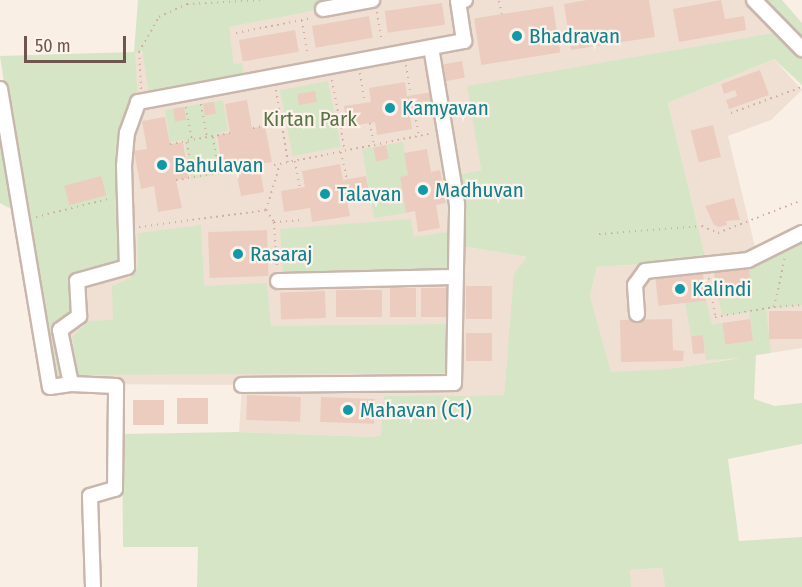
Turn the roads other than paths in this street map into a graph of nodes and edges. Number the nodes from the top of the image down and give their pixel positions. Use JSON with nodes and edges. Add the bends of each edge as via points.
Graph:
{"nodes":[{"id":1,"x":460,"y":0,"type":"edge"},
{"id":2,"x":754,"y":0,"type":"edge"},
{"id":3,"x":374,"y":5,"type":"edge"},
{"id":4,"x":323,"y":9,"type":"road end"},
{"id":5,"x":431,"y":47,"type":"junction"},
{"id":6,"x":802,"y":50,"type":"edge"},
{"id":7,"x":0,"y":88,"type":"edge"},
{"id":8,"x":796,"y":235,"type":"edge"},
{"id":9,"x":456,"y":278,"type":"junction"},
{"id":10,"x":278,"y":280,"type":"road end"},
{"id":11,"x":637,"y":314,"type":"dead end"},
{"id":12,"x":71,"y":384,"type":"junction"},
{"id":13,"x":242,"y":385,"type":"dead end"},
{"id":14,"x":93,"y":587,"type":"edge"}],
"edges":[{"from":1,"to":5,"type":"street","via":[[464,41]]},
{"from":2,"to":6,"type":"street"},
{"from":3,"to":4,"type":"street"},
{"from":5,"to":9,"type":"street","via":[[457,204]]},
{"from":5,"to":12,"type":"street","via":[[141,101],[127,133],[127,267],[77,281],[79,316],[60,330]]},
{"from":7,"to":12,"type":"street","via":[[50,387]]},
{"from":8,"to":11,"type":"street","via":[[748,260],[645,271],[636,285]]},
{"from":9,"to":10,"type":"street"},
{"from":9,"to":13,"type":"street","via":[[454,383]]},
{"from":12,"to":14,"type":"street","via":[[116,386],[116,489],[90,496]]}]}
